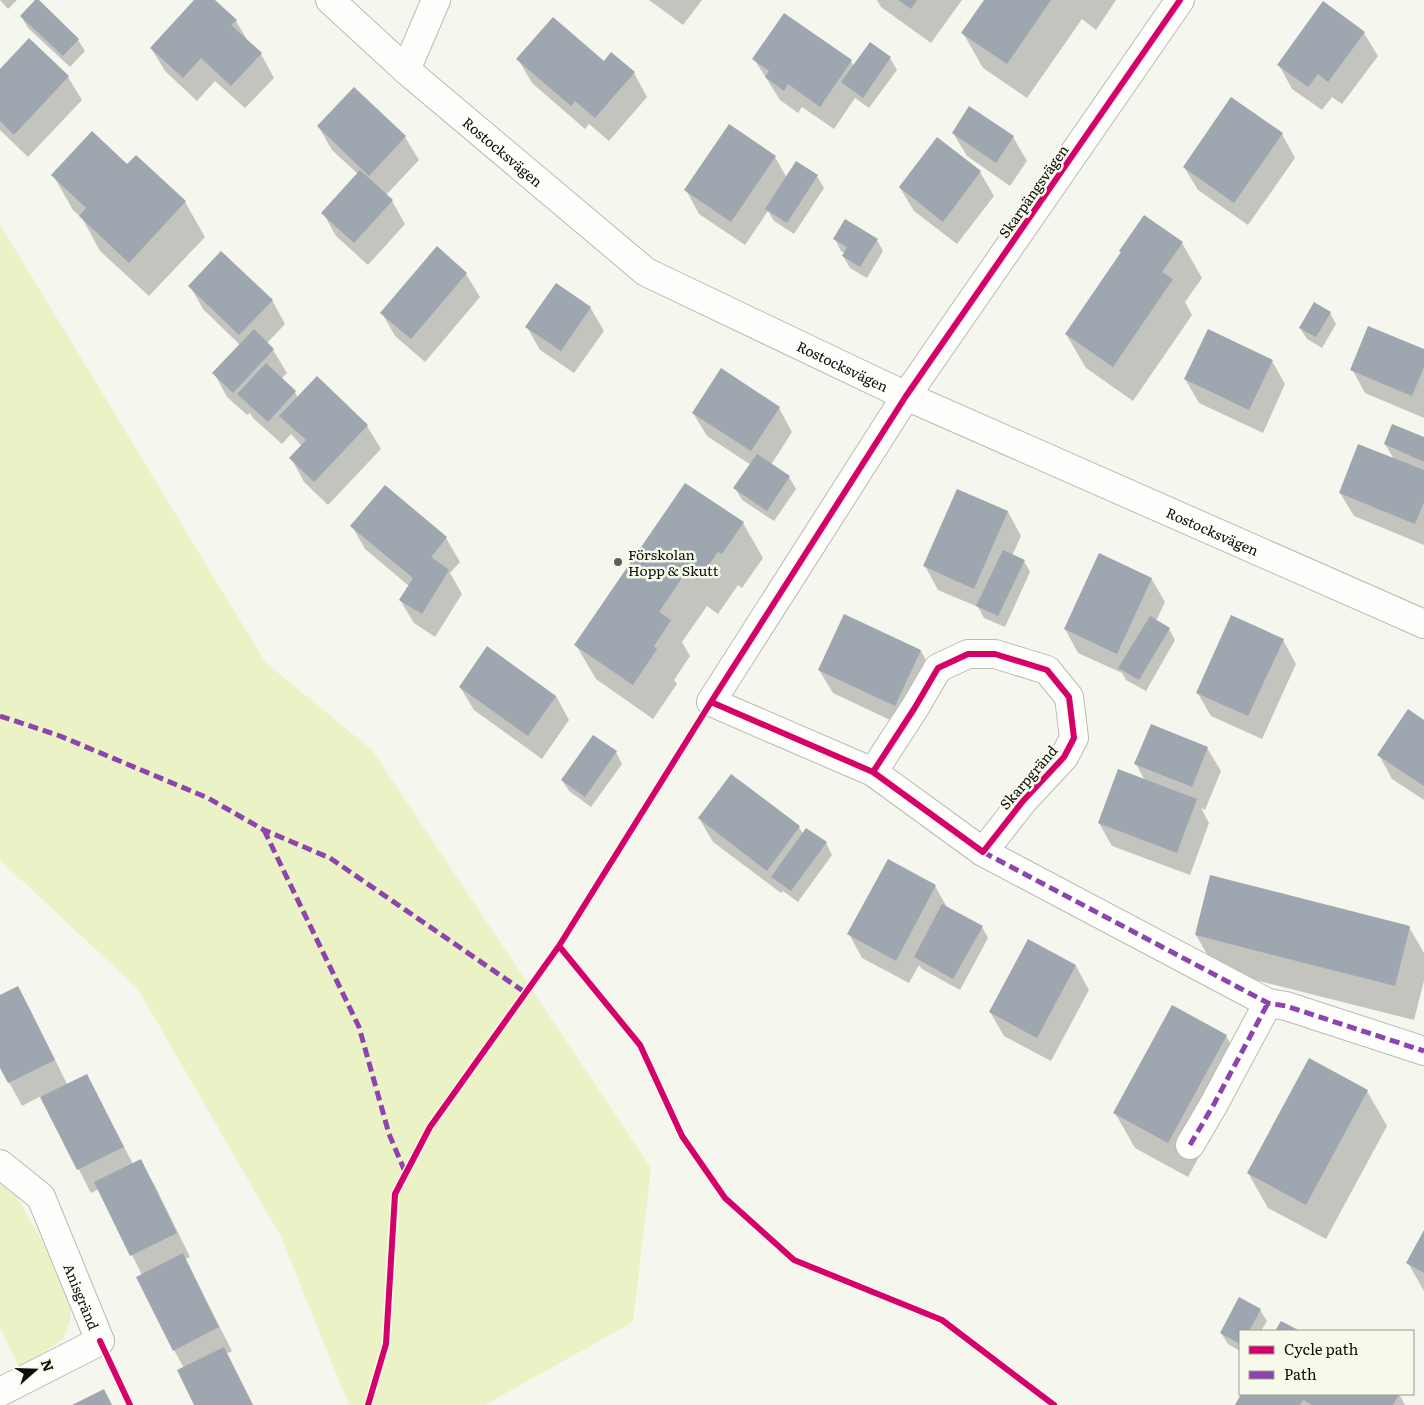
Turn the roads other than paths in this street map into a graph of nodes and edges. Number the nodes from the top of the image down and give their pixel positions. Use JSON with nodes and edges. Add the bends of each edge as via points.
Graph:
{"nodes":[{"id":1,"x":330,"y":0,"type":"edge"},
{"id":2,"x":436,"y":0,"type":"edge"},
{"id":3,"x":1180,"y":0,"type":"edge"},
{"id":4,"x":406,"y":70,"type":"junction"},
{"id":5,"x":906,"y":396,"type":"junction"},
{"id":6,"x":1424,"y":624,"type":"edge"},
{"id":7,"x":872,"y":772,"type":"junction"},
{"id":8,"x":983,"y":852,"type":"junction"},
{"id":9,"x":1268,"y":1003,"type":"junction"},
{"id":10,"x":1424,"y":1050,"type":"edge"},
{"id":11,"x":1190,"y":1145,"type":"dead end"},
{"id":12,"x":0,"y":1164,"type":"edge"},
{"id":13,"x":0,"y":1392,"type":"edge"}],
"edges":[{"from":1,"to":4,"type":"street","name":"Rostocksvägen"},
{"from":2,"to":4,"type":"street"},
{"from":3,"to":5,"type":"street","name":"Skarpängsvägen"},
{"from":4,"to":5,"type":"street","name":"Rostocksvägen","via":[[646,272]]},
{"from":5,"to":6,"type":"street","name":"Rostocksvägen"},
{"from":5,"to":7,"type":"street","via":[[711,702]]},
{"from":7,"to":8,"type":"street"},
{"from":7,"to":8,"type":"street","name":"Skarpgränd","via":[[938,668],[968,654],[995,654],[1047,670],[1069,697],[1074,738],[1064,757],[1023,801]]},
{"from":8,"to":9,"type":"street"},
{"from":9,"to":10,"type":"street"},
{"from":9,"to":11,"type":"street"},
{"from":12,"to":13,"type":"street","name":"Anisgränd","via":[[41,1197],[100,1341]]}]}
